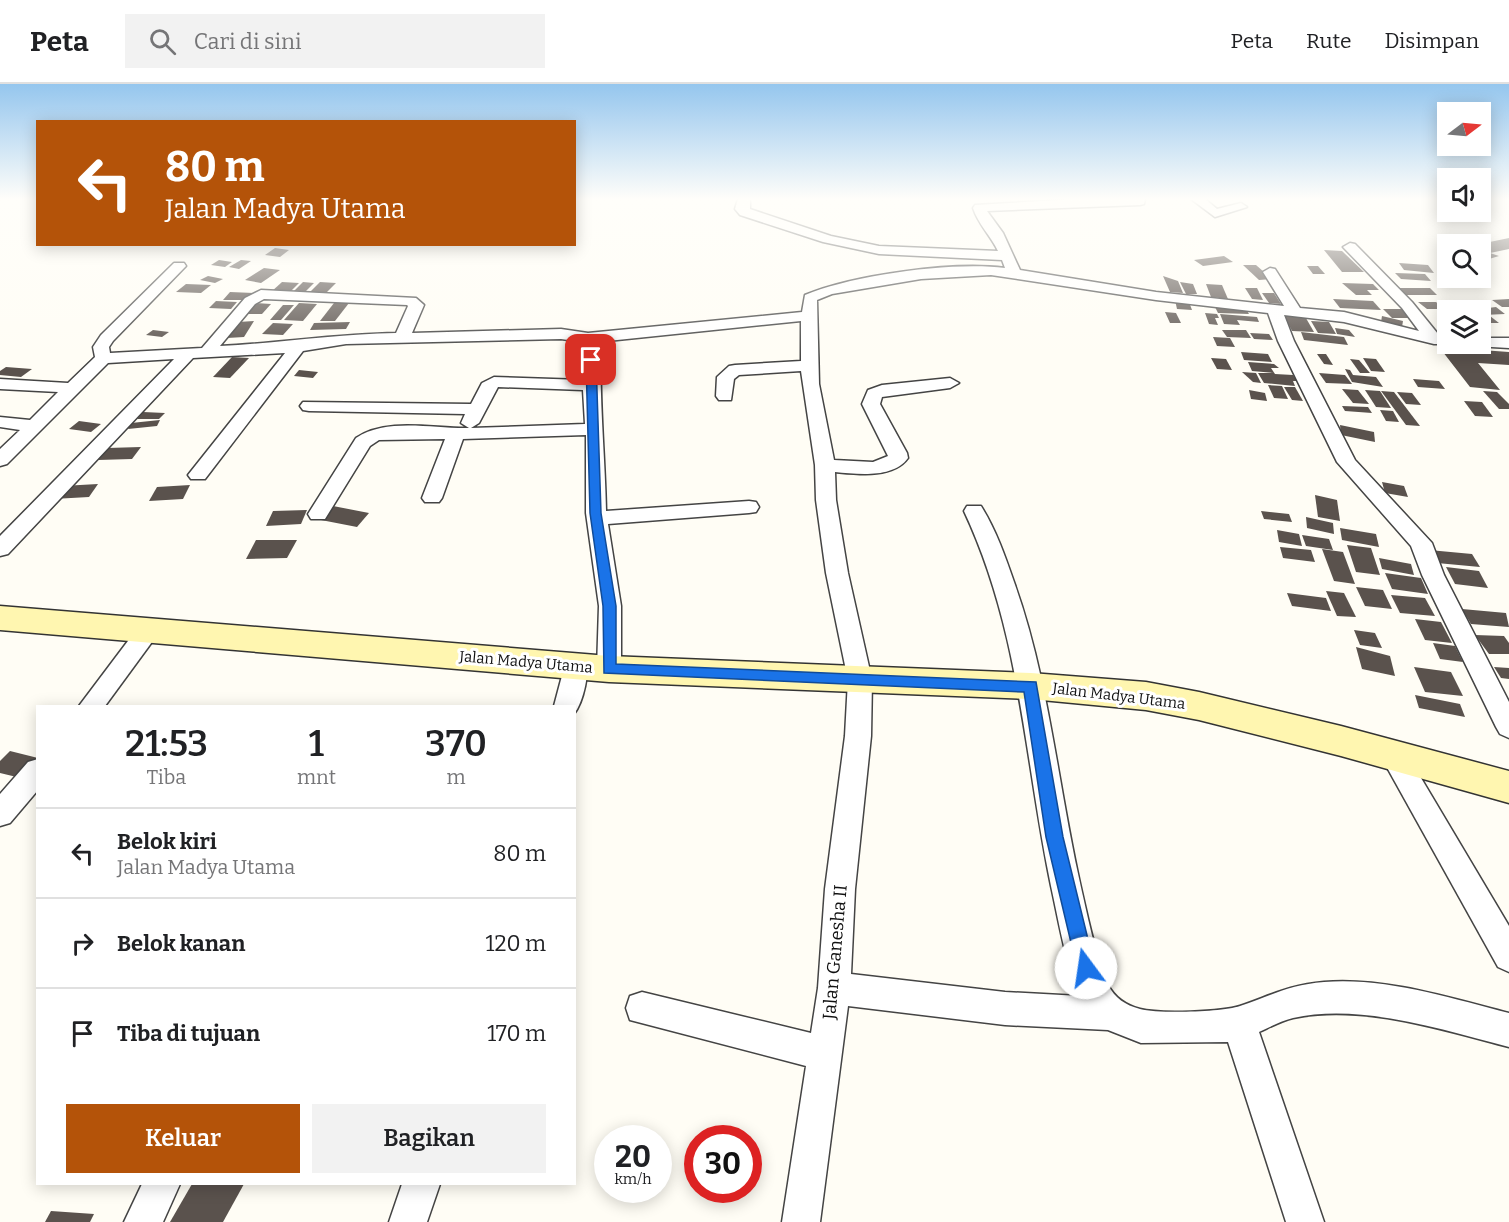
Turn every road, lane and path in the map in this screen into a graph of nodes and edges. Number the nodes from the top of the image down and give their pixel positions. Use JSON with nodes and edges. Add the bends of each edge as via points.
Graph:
{"nodes":[{"id":1,"x":891,"y":252,"type":"edge"},
{"id":2,"x":1005,"y":252,"type":"edge"},
{"id":3,"x":1356,"y":252,"type":"edge"},
{"id":4,"x":1011,"y":266,"type":"junction"},
{"id":5,"x":179,"y":267,"type":"dead end"},
{"id":6,"x":1270,"y":273,"type":"dead end"},
{"id":7,"x":1274,"y":309,"type":"junction"},
{"id":8,"x":1295,"y":311,"type":"junction"},
{"id":9,"x":809,"y":316,"type":"junction"},
{"id":10,"x":1437,"y":335,"type":"edge"},
{"id":11,"x":402,"y":337,"type":"junction"},
{"id":12,"x":588,"y":338,"type":"junction"},
{"id":13,"x":1437,"y":338,"type":"edge"},
{"id":14,"x":1491,"y":343,"type":"edge"},
{"id":15,"x":1509,"y":343,"type":"edge"},
{"id":16,"x":298,"y":347,"type":"junction"},
{"id":17,"x":197,"y":354,"type":"junction"},
{"id":18,"x":103,"y":358,"type":"junction"},
{"id":19,"x":809,"y":364,"type":"junction"},
{"id":20,"x":950,"y":383,"type":"dead end"},
{"id":21,"x":0,"y":384,"type":"edge"},
{"id":22,"x":591,"y":385,"type":"junction"},
{"id":23,"x":73,"y":388,"type":"junction"},
{"id":24,"x":725,"y":396,"type":"dead end"},
{"id":25,"x":309,"y":406,"type":"dead end"},
{"id":26,"x":477,"y":409,"type":"junction"},
{"id":27,"x":0,"y":422,"type":"edge"},
{"id":28,"x":33,"y":426,"type":"junction"},
{"id":29,"x":595,"y":429,"type":"junction"},
{"id":30,"x":460,"y":433,"type":"junction"},
{"id":31,"x":0,"y":460,"type":"edge"},
{"id":32,"x":825,"y":465,"type":"junction"},
{"id":33,"x":198,"y":475,"type":"dead end"},
{"id":34,"x":432,"y":498,"type":"dead end"},
{"id":35,"x":749,"y":507,"type":"dead end"},
{"id":36,"x":974,"y":511,"type":"dead end"},
{"id":37,"x":318,"y":514,"type":"dead end"},
{"id":38,"x":597,"y":518,"type":"junction"},
{"id":39,"x":0,"y":549,"type":"edge"},
{"id":40,"x":0,"y":618,"type":"edge"},
{"id":41,"x":148,"y":631,"type":"junction"},
{"id":42,"x":576,"y":664,"type":"junction"},
{"id":43,"x":609,"y":669,"type":"junction"},
{"id":44,"x":860,"y":680,"type":"junction"},
{"id":45,"x":1031,"y":686,"type":"junction"},
{"id":46,"x":92,"y":705,"type":"edge"},
{"id":47,"x":567,"y":705,"type":"edge"},
{"id":48,"x":1509,"y":727,"type":"edge"},
{"id":49,"x":1393,"y":754,"type":"junction"},
{"id":50,"x":36,"y":775,"type":"edge"},
{"id":51,"x":1509,"y":788,"type":"edge"},
{"id":52,"x":28,"y":793,"type":"edge"},
{"id":53,"x":0,"y":814,"type":"edge"},
{"id":54,"x":1509,"y":956,"type":"edge"},
{"id":55,"x":834,"y":988,"type":"junction"},
{"id":56,"x":642,"y":1008,"type":"dead end"},
{"id":57,"x":1108,"y":1013,"type":"junction"},
{"id":58,"x":1239,"y":1023,"type":"junction"},
{"id":59,"x":1509,"y":1030,"type":"edge"},
{"id":60,"x":825,"y":1054,"type":"junction"},
{"id":61,"x":161,"y":1185,"type":"edge"},
{"id":62,"x":421,"y":1185,"type":"edge"},
{"id":63,"x":143,"y":1222,"type":"edge"},
{"id":64,"x":408,"y":1222,"type":"edge"},
{"id":65,"x":801,"y":1222,"type":"edge"},
{"id":66,"x":1305,"y":1222,"type":"edge"}],
"edges":[{"from":1,"to":4,"type":"street"},
{"from":2,"to":4,"type":"street"},
{"from":3,"to":10,"type":"street"},
{"from":4,"to":7,"type":"street","via":[[1156,296]]},
{"from":4,"to":9,"type":"street","via":[[964,269],[829,290],[812,295]]},
{"from":5,"to":18,"type":"street","via":[[107,338],[101,347]]},
{"from":6,"to":8,"type":"street"},
{"from":7,"to":8,"type":"street"},
{"from":7,"to":48,"type":"street","via":[[1341,453],[1364,484],[1421,543]]},
{"from":8,"to":13,"type":"street"},
{"from":9,"to":12,"type":"street"},
{"from":9,"to":19,"type":"street","name":"Jalan Ganesha II"},
{"from":11,"to":12,"type":"street","via":[[561,334]]},
{"from":11,"to":16,"type":"street","via":[[346,339]]},
{"from":11,"to":17,"type":"street","via":[[416,305],[411,301],[261,294]]},
{"from":12,"to":22,"type":"street","via":[[593,346]]},
{"from":14,"to":15,"type":"street"},
{"from":16,"to":17,"type":"street"},
{"from":16,"to":33,"type":"street"},
{"from":17,"to":18,"type":"street"},
{"from":17,"to":39,"type":"street"},
{"from":18,"to":23,"type":"street"},
{"from":19,"to":24,"type":"street","via":[[735,370],[726,376]]},
{"from":19,"to":32,"type":"street","name":"Jalan Ganesha II"},
{"from":20,"to":32,"type":"street","via":[[874,394],[871,404],[898,453],[893,464]]},
{"from":21,"to":23,"type":"street"},
{"from":22,"to":26,"type":"street","via":[[494,382]]},
{"from":22,"to":29,"type":"street"},
{"from":23,"to":28,"type":"street"},
{"from":25,"to":26,"type":"street"},
{"from":26,"to":30,"type":"street"},
{"from":27,"to":28,"type":"street"},
{"from":28,"to":31,"type":"street"},
{"from":29,"to":30,"type":"street"},
{"from":29,"to":38,"type":"street"},
{"from":30,"to":34,"type":"street"},
{"from":30,"to":37,"type":"street","via":[[407,431],[373,435],[363,442]]},
{"from":32,"to":44,"type":"street","name":"Jalan Ganesha II","via":[[837,573]]},
{"from":35,"to":38,"type":"street"},
{"from":36,"to":45,"type":"street","via":[[991,546],[1016,619]]},
{"from":38,"to":43,"type":"street","via":[[610,606]]},
{"from":40,"to":41,"type":"street","name":"Jalan Madya Utama"},
{"from":41,"to":42,"type":"street","name":"Jalan Madya Utama"},
{"from":41,"to":46,"type":"street"},
{"from":42,"to":43,"type":"street","name":"Jalan Madya Utama"},
{"from":42,"to":47,"type":"street"},
{"from":43,"to":44,"type":"street","name":"Jalan Madya Utama"},
{"from":44,"to":45,"type":"street","name":"Jalan Madya Utama"},
{"from":44,"to":55,"type":"street","name":"Jalan Ganesha II"},
{"from":45,"to":49,"type":"street","name":"Jalan Madya Utama","via":[[1146,696]]},
{"from":45,"to":57,"type":"street","via":[[1053,826],[1071,909],[1094,992]]},
{"from":49,"to":51,"type":"street","name":"Jalan Madya Utama"},
{"from":49,"to":54,"type":"street"},
{"from":50,"to":52,"type":"street"},
{"from":52,"to":53,"type":"street"},
{"from":55,"to":57,"type":"street","via":[[994,1010]]},
{"from":55,"to":60,"type":"street","name":"Jalan Ganesha II"},
{"from":56,"to":60,"type":"street"},
{"from":57,"to":58,"type":"street","via":[[1141,1026],[1219,1027]]},
{"from":58,"to":59,"type":"street","via":[[1292,1002],[1327,998],[1404,1003]]},
{"from":58,"to":66,"type":"street"},
{"from":60,"to":65,"type":"street","name":"Jalan Ganesha II"},
{"from":61,"to":63,"type":"street"},
{"from":62,"to":64,"type":"street"}]}
